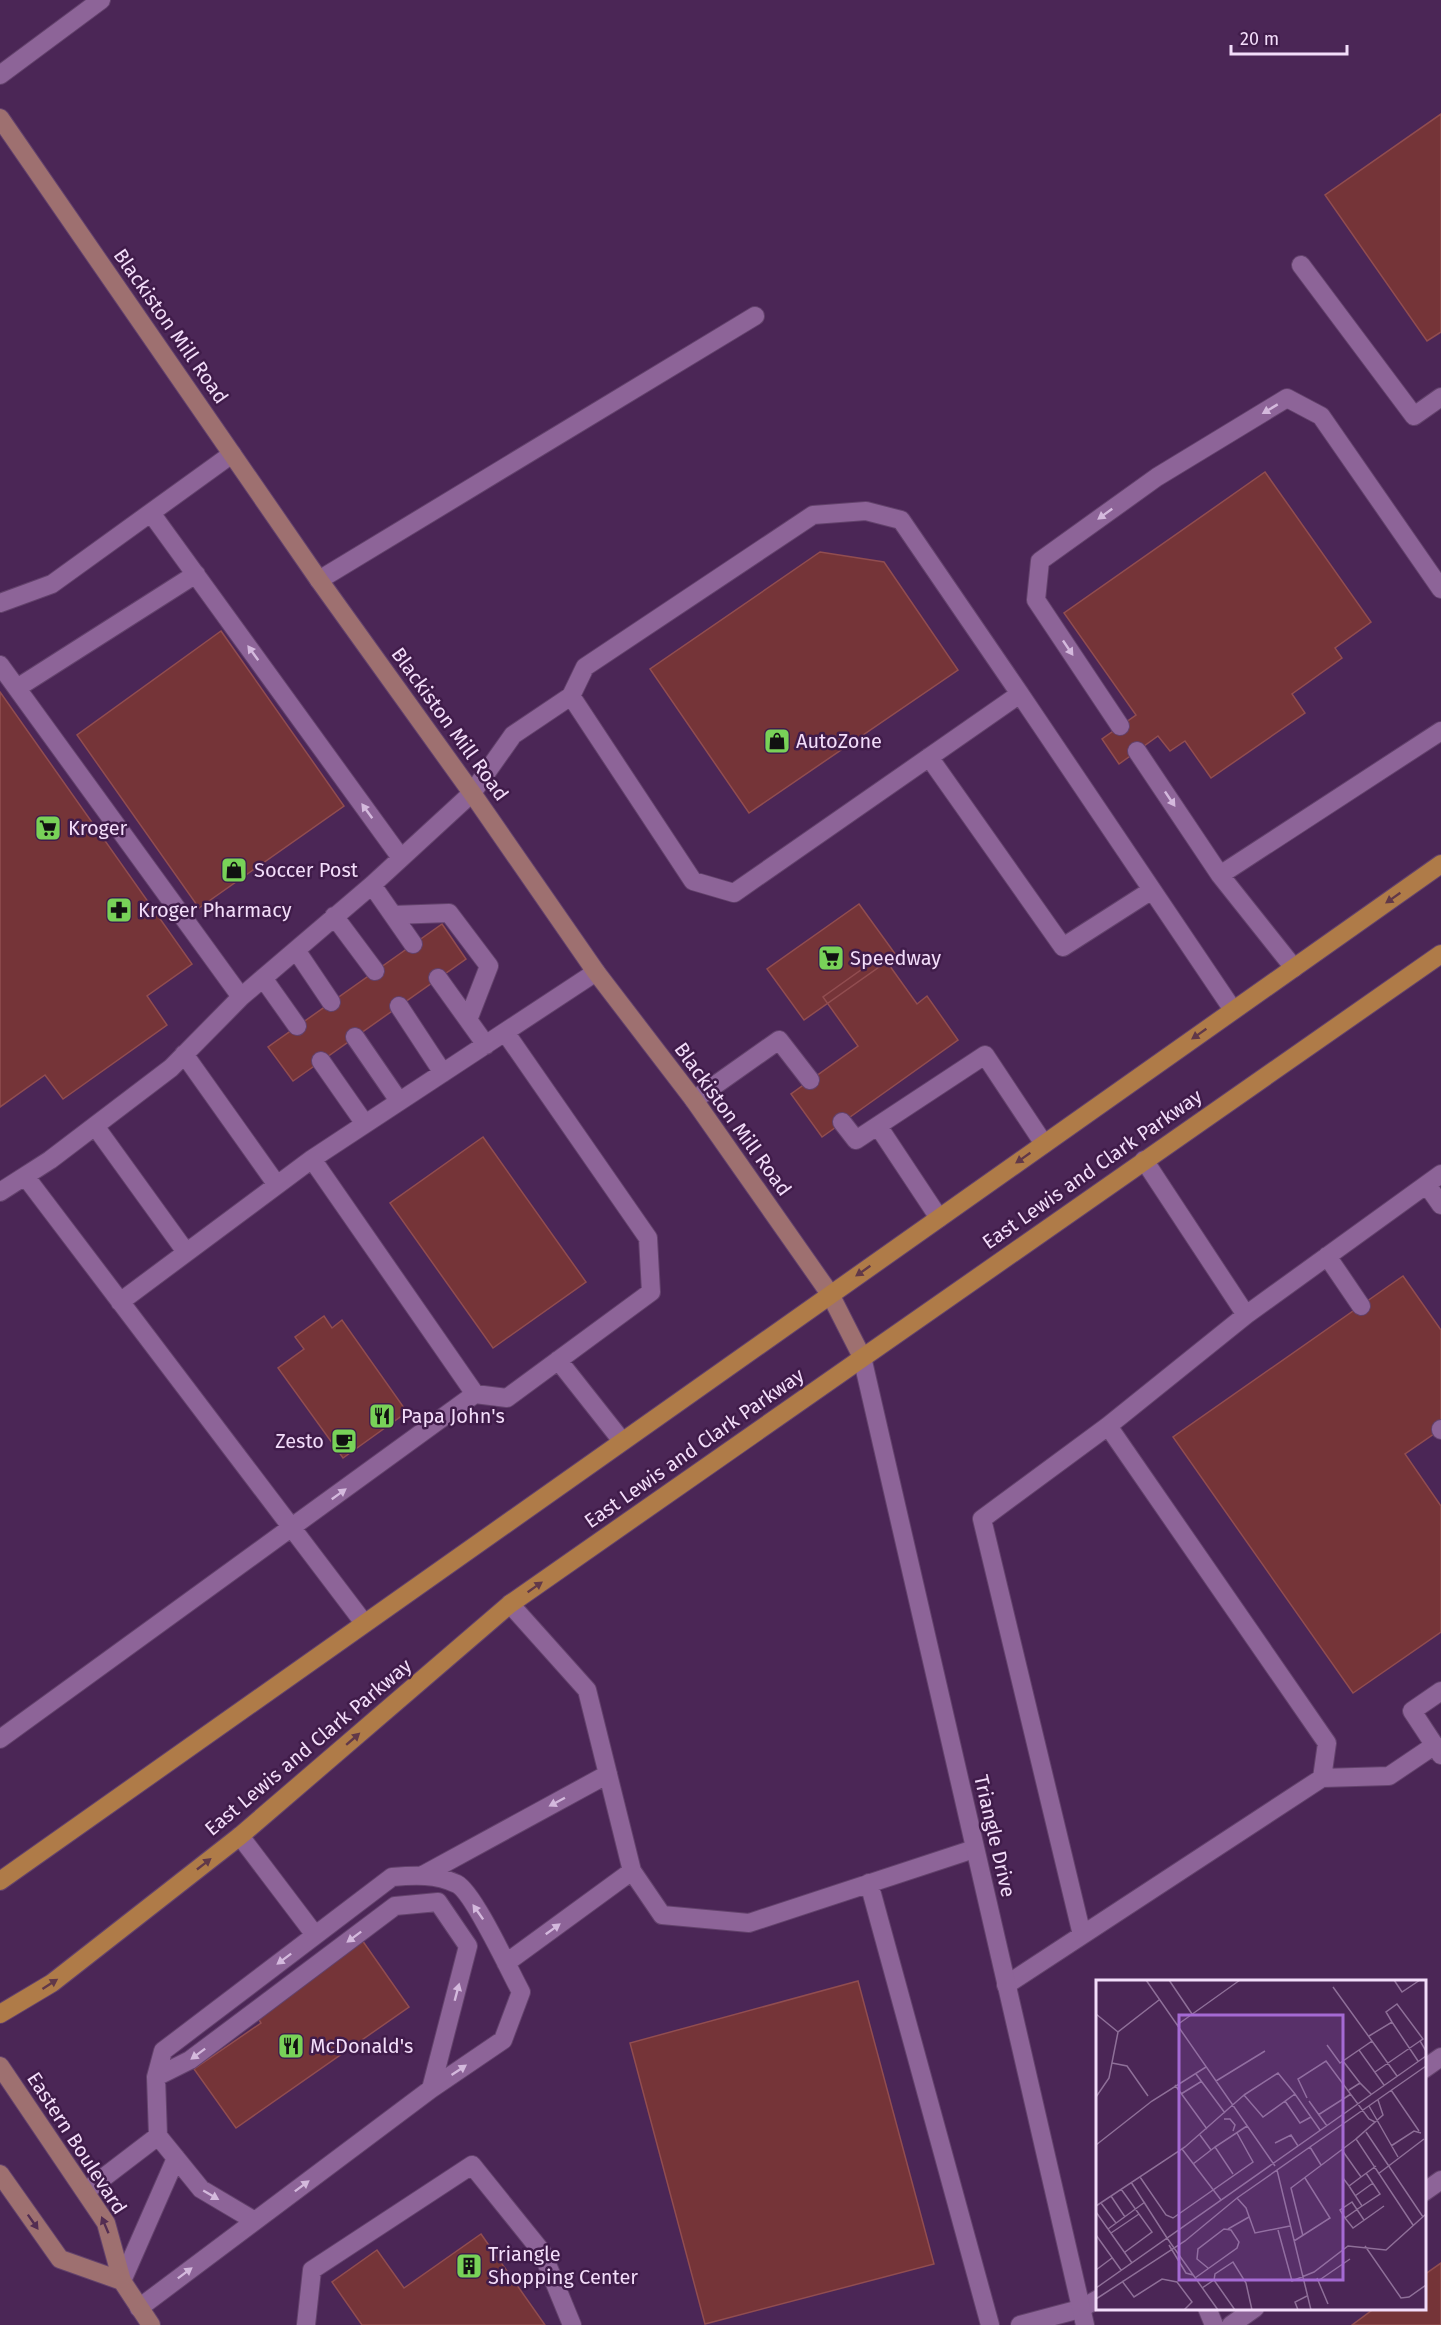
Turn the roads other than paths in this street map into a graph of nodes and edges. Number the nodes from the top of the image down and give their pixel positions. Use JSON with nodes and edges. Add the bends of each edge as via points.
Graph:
{"nodes":[{"id":1,"x":101,"y":0,"type":"edge"},
{"id":2,"x":0,"y":75,"type":"edge"},
{"id":3,"x":0,"y":117,"type":"edge"},
{"id":4,"x":1301,"y":265,"type":"dead end"},
{"id":5,"x":755,"y":316,"type":"dead end"},
{"id":6,"x":1441,"y":397,"type":"edge"},
{"id":7,"x":232,"y":454,"type":"junction"},
{"id":8,"x":151,"y":513,"type":"junction"},
{"id":9,"x":196,"y":574,"type":"junction"},
{"id":10,"x":320,"y":580,"type":"junction"},
{"id":11,"x":1441,"y":589,"type":"edge"},
{"id":12,"x":0,"y":603,"type":"edge"},
{"id":13,"x":0,"y":665,"type":"edge"},
{"id":14,"x":16,"y":688,"type":"junction"},
{"id":15,"x":1020,"y":694,"type":"junction"},
{"id":16,"x":571,"y":696,"type":"junction"},
{"id":17,"x":1120,"y":726,"type":"dead end"},
{"id":18,"x":1441,"y":731,"type":"edge"},
{"id":19,"x":1137,"y":751,"type":"dead end"},
{"id":20,"x":929,"y":757,"type":"junction"},
{"id":21,"x":472,"y":793,"type":"junction"},
{"id":22,"x":401,"y":858,"type":"junction"},
{"id":23,"x":1441,"y":864,"type":"edge"},
{"id":24,"x":1220,"y":875,"type":"junction"},
{"id":25,"x":372,"y":885,"type":"junction"},
{"id":26,"x":1152,"y":890,"type":"junction"},
{"id":27,"x":393,"y":915,"type":"junction"},
{"id":28,"x":334,"y":916,"type":"junction"},
{"id":29,"x":413,"y":944,"type":"dead end"},
{"id":30,"x":296,"y":950,"type":"junction"},
{"id":31,"x":1441,"y":954,"type":"edge"},
{"id":32,"x":1294,"y":968,"type":"junction"},
{"id":33,"x":375,"y":971,"type":"dead end"},
{"id":34,"x":596,"y":972,"type":"junction"},
{"id":35,"x":263,"y":978,"type":"junction"},
{"id":36,"x":438,"y":978,"type":"dead end"},
{"id":37,"x":242,"y":997,"type":"junction"},
{"id":38,"x":331,"y":1002,"type":"dead end"},
{"id":39,"x":399,"y":1006,"type":"dead end"},
{"id":40,"x":1233,"y":1010,"type":"junction"},
{"id":41,"x":468,"y":1020,"type":"junction"},
{"id":42,"x":297,"y":1026,"type":"dead end"},
{"id":43,"x":505,"y":1032,"type":"junction"},
{"id":44,"x":355,"y":1037,"type":"dead end"},
{"id":45,"x":486,"y":1045,"type":"junction"},
{"id":46,"x":184,"y":1054,"type":"junction"},
{"id":47,"x":321,"y":1061,"type":"dead end"},
{"id":48,"x":443,"y":1073,"type":"junction"},
{"id":49,"x":810,"y":1080,"type":"dead end"},
{"id":50,"x":694,"y":1100,"type":"junction"},
{"id":51,"x":399,"y":1101,"type":"junction"},
{"id":52,"x":842,"y":1122,"type":"dead end"},
{"id":53,"x":365,"y":1124,"type":"junction"},
{"id":54,"x":95,"y":1126,"type":"junction"},
{"id":55,"x":878,"y":1126,"type":"junction"},
{"id":56,"x":1044,"y":1144,"type":"junction"},
{"id":57,"x":312,"y":1159,"type":"junction"},
{"id":58,"x":1144,"y":1160,"type":"junction"},
{"id":59,"x":25,"y":1176,"type":"junction"},
{"id":60,"x":1434,"y":1180,"type":"edge"},
{"id":61,"x":277,"y":1185,"type":"junction"},
{"id":62,"x":0,"y":1192,"type":"edge"},
{"id":63,"x":1441,"y":1205,"type":"edge"},
{"id":64,"x":939,"y":1218,"type":"junction"},
{"id":65,"x":186,"y":1252,"type":"junction"},
{"id":66,"x":1327,"y":1256,"type":"junction"},
{"id":67,"x":830,"y":1294,"type":"junction"},
{"id":68,"x":120,"y":1302,"type":"junction"},
{"id":69,"x":1360,"y":1306,"type":"dead end"},
{"id":70,"x":1246,"y":1315,"type":"junction"},
{"id":71,"x":862,"y":1356,"type":"junction"},
{"id":72,"x":558,"y":1360,"type":"junction"},
{"id":73,"x":476,"y":1394,"type":"junction"},
{"id":74,"x":1108,"y":1426,"type":"junction"},
{"id":75,"x":622,"y":1441,"type":"junction"},
{"id":76,"x":292,"y":1529,"type":"junction"},
{"id":77,"x":510,"y":1604,"type":"junction"},
{"id":78,"x":364,"y":1623,"type":"junction"},
{"id":79,"x":1441,"y":1691,"type":"edge"},
{"id":80,"x":0,"y":1739,"type":"edge"},
{"id":81,"x":1438,"y":1750,"type":"edge"},
{"id":82,"x":608,"y":1774,"type":"junction"},
{"id":83,"x":1322,"y":1778,"type":"junction"},
{"id":84,"x":240,"y":1836,"type":"junction"},
{"id":85,"x":975,"y":1849,"type":"junction"},
{"id":86,"x":632,"y":1871,"type":"junction"},
{"id":87,"x":423,"y":1875,"type":"junction"},
{"id":88,"x":0,"y":1881,"type":"edge"},
{"id":89,"x":869,"y":1883,"type":"junction"},
{"id":90,"x":315,"y":1935,"type":"junction"},
{"id":91,"x":1082,"y":1935,"type":"junction"},
{"id":92,"x":506,"y":1964,"type":"junction"},
{"id":93,"x":1006,"y":1985,"type":"junction"},
{"id":94,"x":0,"y":2014,"type":"edge"},
{"id":95,"x":1441,"y":2057,"type":"edge"},
{"id":96,"x":0,"y":2066,"type":"edge"},
{"id":97,"x":1426,"y":2069,"type":"edge"},
{"id":98,"x":156,"y":2077,"type":"junction"},
{"id":99,"x":431,"y":2089,"type":"junction"},
{"id":100,"x":158,"y":2136,"type":"junction"},
{"id":101,"x":176,"y":2158,"type":"junction"},
{"id":102,"x":0,"y":2174,"type":"edge"},
{"id":103,"x":1441,"y":2180,"type":"edge"},
{"id":104,"x":86,"y":2191,"type":"junction"},
{"id":105,"x":1426,"y":2191,"type":"edge"},
{"id":106,"x":255,"y":2221,"type":"junction"},
{"id":107,"x":122,"y":2281,"type":"junction"},
{"id":108,"x":1096,"y":2301,"type":"edge"},
{"id":109,"x":139,"y":2308,"type":"junction"},
{"id":110,"x":1208,"y":2310,"type":"edge"},
{"id":111,"x":1252,"y":2310,"type":"edge"},
{"id":112,"x":1082,"y":2317,"type":"edge"},
{"id":113,"x":151,"y":2325,"type":"edge"},
{"id":114,"x":306,"y":2325,"type":"edge"},
{"id":115,"x":572,"y":2325,"type":"edge"},
{"id":116,"x":990,"y":2325,"type":"edge"},
{"id":117,"x":1020,"y":2325,"type":"edge"},
{"id":118,"x":1214,"y":2325,"type":"edge"},
{"id":119,"x":1231,"y":2325,"type":"edge"}],
"edges":[{"from":1,"to":2,"type":"street"},
{"from":3,"to":7,"type":"main road","name":"Blackiston Mill Road"},
{"from":4,"to":6,"type":"street","via":[[1414,416]]},
{"from":5,"to":10,"type":"street"},
{"from":7,"to":8,"type":"street"},
{"from":7,"to":10,"type":"main road","name":"Blackiston Mill Road"},
{"from":8,"to":9,"type":"street"},
{"from":8,"to":12,"type":"street","via":[[52,584]]},
{"from":9,"to":14,"type":"street"},
{"from":22,"to":9,"type":"street","one_way":true},
{"from":10,"to":21,"type":"main road","name":"Blackiston Mill Road"},
{"from":11,"to":17,"type":"street","one_way":true,"via":[[1321,416],[1287,399],[1157,477],[1040,561],[1036,600]]},
{"from":13,"to":14,"type":"street"},
{"from":14,"to":37,"type":"street"},
{"from":15,"to":16,"type":"street","via":[[901,520],[866,511],[813,515],[585,667]]},
{"from":15,"to":20,"type":"street"},
{"from":15,"to":26,"type":"street"},
{"from":16,"to":20,"type":"street","via":[[693,881],[734,893]]},
{"from":16,"to":21,"type":"street","via":[[513,735]]},
{"from":18,"to":24,"type":"street"},
{"from":19,"to":24,"type":"street","one_way":true},
{"from":20,"to":26,"type":"street","via":[[1063,947]]},
{"from":21,"to":22,"type":"street"},
{"from":21,"to":34,"type":"main road","name":"Blackiston Mill Road"},
{"from":22,"to":25,"type":"street"},
{"from":23,"to":32,"type":"main road","one_way":true},
{"from":24,"to":32,"type":"street"},
{"from":25,"to":27,"type":"street"},
{"from":25,"to":28,"type":"street"},
{"from":26,"to":40,"type":"street"},
{"from":27,"to":29,"type":"street"},
{"from":27,"to":41,"type":"street","via":[[449,913],[489,966]]},
{"from":28,"to":30,"type":"street"},
{"from":28,"to":33,"type":"street"},
{"from":30,"to":35,"type":"street"},
{"from":30,"to":38,"type":"street"},
{"from":31,"to":58,"type":"main road","name":"East Lewis and Clark Parkway"},
{"from":32,"to":40,"type":"main road"},
{"from":34,"to":43,"type":"street"},
{"from":34,"to":50,"type":"main road","name":"Blackiston Mill Road"},
{"from":35,"to":37,"type":"street"},
{"from":35,"to":42,"type":"street"},
{"from":36,"to":41,"type":"street"},
{"from":37,"to":46,"type":"street"},
{"from":39,"to":48,"type":"street"},
{"from":40,"to":56,"type":"main road","one_way":true},
{"from":41,"to":45,"type":"street"},
{"from":43,"to":45,"type":"street"},
{"from":43,"to":72,"type":"street","via":[[648,1238],[651,1292]]},
{"from":44,"to":51,"type":"street"},
{"from":45,"to":48,"type":"street"},
{"from":46,"to":54,"type":"street"},
{"from":46,"to":61,"type":"street"},
{"from":47,"to":53,"type":"street"},
{"from":48,"to":51,"type":"street"},
{"from":49,"to":50,"type":"street","via":[[779,1040]]},
{"from":50,"to":67,"type":"main road","name":"Blackiston Mill Road"},
{"from":51,"to":53,"type":"street"},
{"from":52,"to":55,"type":"street","via":[[856,1140]]},
{"from":53,"to":57,"type":"street"},
{"from":54,"to":59,"type":"street"},
{"from":54,"to":65,"type":"street"},
{"from":55,"to":56,"type":"street","via":[[985,1055]]},
{"from":55,"to":64,"type":"street"},
{"from":56,"to":64,"type":"main road","one_way":true},
{"from":57,"to":61,"type":"street"},
{"from":57,"to":73,"type":"street"},
{"from":58,"to":70,"type":"street"},
{"from":58,"to":71,"type":"main road","name":"East Lewis and Clark Parkway"},
{"from":59,"to":62,"type":"street"},
{"from":59,"to":68,"type":"street"},
{"from":60,"to":63,"type":"street"},
{"from":60,"to":66,"type":"street"},
{"from":61,"to":65,"type":"street"},
{"from":64,"to":67,"type":"main road","one_way":true},
{"from":65,"to":68,"type":"street"},
{"from":66,"to":69,"type":"street"},
{"from":66,"to":70,"type":"street"},
{"from":67,"to":71,"type":"main road","name":"Blackiston Mill Road"},
{"from":67,"to":75,"type":"main road"},
{"from":68,"to":76,"type":"street"},
{"from":70,"to":74,"type":"street"},
{"from":77,"to":71,"type":"main road","name":"East Lewis and Clark Parkway","one_way":true},
{"from":71,"to":85,"type":"street","name":"Triangle Drive"},
{"from":72,"to":73,"type":"street","via":[[507,1398]]},
{"from":72,"to":75,"type":"street"},
{"from":76,"to":73,"type":"street","one_way":true},
{"from":74,"to":83,"type":"street","via":[[1327,1743]]},
{"from":74,"to":91,"type":"street","via":[[982,1519]]},
{"from":75,"to":78,"type":"main road"},
{"from":76,"to":78,"type":"street"},
{"from":76,"to":80,"type":"street"},
{"from":77,"to":82,"type":"street","via":[[587,1690]]},
{"from":84,"to":77,"type":"main road","name":"East Lewis and Clark Parkway","one_way":true},
{"from":78,"to":88,"type":"main road"},
{"from":79,"to":81,"type":"street","via":[[1412,1711]]},
{"from":81,"to":83,"type":"street","via":[[1389,1776]]},
{"from":82,"to":86,"type":"street"},
{"from":82,"to":87,"type":"street","one_way":true},
{"from":83,"to":91,"type":"street"},
{"from":84,"to":90,"type":"street"},
{"from":94,"to":84,"type":"main road","name":"East Lewis and Clark Parkway","one_way":true,"via":[[52,1983]]},
{"from":85,"to":89,"type":"street"},
{"from":85,"to":93,"type":"street","name":"Triangle Drive"},
{"from":86,"to":89,"type":"street","via":[[662,1915],[748,1923]]},
{"from":92,"to":86,"type":"street","one_way":true},
{"from":87,"to":90,"type":"street","via":[[392,1877]]},
{"from":92,"to":87,"type":"street","one_way":true,"via":[[486,1924],[459,1885]]},
{"from":89,"to":116,"type":"street"},
{"from":90,"to":98,"type":"street","one_way":true,"via":[[163,2051]]},
{"from":91,"to":93,"type":"street"},
{"from":99,"to":92,"type":"street","one_way":true,"via":[[503,2040],[520,1992]]},
{"from":93,"to":112,"type":"street","name":"Triangle Drive"},
{"from":95,"to":97,"type":"street"},
{"from":96,"to":104,"type":"main road","name":"Eastern Boulevard"},
{"from":99,"to":98,"type":"street","one_way":true,"via":[[468,1946],[438,1902],[395,1906],[190,2060]]},
{"from":98,"to":100,"type":"street"},
{"from":106,"to":99,"type":"street","one_way":true},
{"from":100,"to":101,"type":"street"},
{"from":100,"to":104,"type":"street"},
{"from":101,"to":106,"type":"street","one_way":true,"via":[[201,2189]]},
{"from":101,"to":107,"type":"street"},
{"from":102,"to":107,"type":"main road","one_way":true,"via":[[60,2259]]},
{"from":103,"to":105,"type":"street"},
{"from":107,"to":104,"type":"main road","name":"Eastern Boulevard","one_way":true,"via":[[106,2223]]},
{"from":109,"to":106,"type":"street","one_way":true},
{"from":107,"to":109,"type":"main road","name":"Eastern Boulevard"},
{"from":108,"to":112,"type":"street"},
{"from":109,"to":113,"type":"main road","name":"Eastern Boulevard"},
{"from":110,"to":118,"type":"street"},
{"from":111,"to":119,"type":"street"},
{"from":112,"to":117,"type":"street"},
{"from":114,"to":115,"type":"street","via":[[312,2270],[472,2165],[542,2252]]}]}
